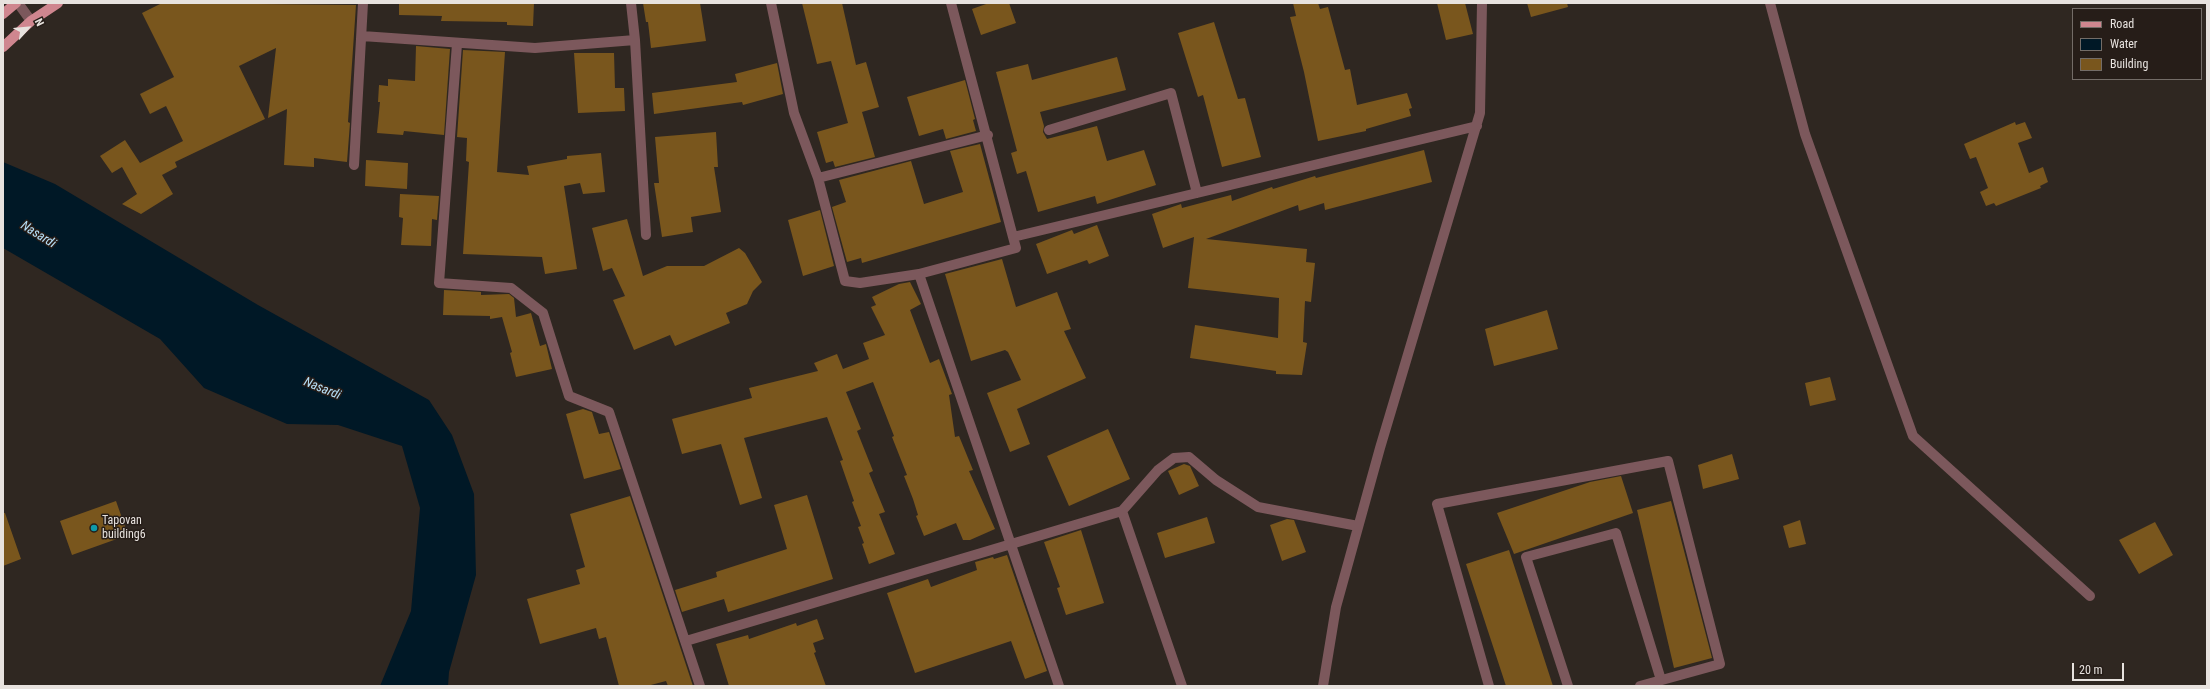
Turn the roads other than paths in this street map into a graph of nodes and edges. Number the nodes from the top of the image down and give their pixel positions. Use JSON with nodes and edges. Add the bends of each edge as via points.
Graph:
{"nodes":[{"id":1,"x":17,"y":3,"type":"edge"},
{"id":2,"x":58,"y":3,"type":"edge"},
{"id":3,"x":363,"y":3,"type":"edge"},
{"id":4,"x":631,"y":3,"type":"edge"},
{"id":5,"x":771,"y":3,"type":"edge"},
{"id":6,"x":951,"y":3,"type":"edge"},
{"id":7,"x":1482,"y":3,"type":"edge"},
{"id":8,"x":1770,"y":3,"type":"edge"},
{"id":9,"x":3,"y":14,"type":"edge"},
{"id":10,"x":31,"y":21,"type":"junction"},
{"id":11,"x":362,"y":36,"type":"junction"},
{"id":12,"x":635,"y":40,"type":"junction"},
{"id":13,"x":457,"y":44,"type":"junction"},
{"id":14,"x":3,"y":48,"type":"edge"},
{"id":15,"x":1477,"y":126,"type":"junction"},
{"id":16,"x":1049,"y":130,"type":"dead end"},
{"id":17,"x":988,"y":135,"type":"junction"},
{"id":18,"x":354,"y":165,"type":"dead end"},
{"id":19,"x":818,"y":178,"type":"junction"},
{"id":20,"x":1197,"y":193,"type":"junction"},
{"id":21,"x":646,"y":235,"type":"dead end"},
{"id":22,"x":1013,"y":237,"type":"junction"},
{"id":23,"x":919,"y":274,"type":"junction"},
{"id":24,"x":1122,"y":511,"type":"junction"},
{"id":25,"x":1358,"y":526,"type":"junction"},
{"id":26,"x":1010,"y":544,"type":"junction"},
{"id":27,"x":2090,"y":596,"type":"dead end"},
{"id":28,"x":686,"y":641,"type":"junction"},
{"id":29,"x":1661,"y":680,"type":"junction"},
{"id":30,"x":700,"y":686,"type":"edge"},
{"id":31,"x":1059,"y":686,"type":"edge"},
{"id":32,"x":1182,"y":686,"type":"edge"},
{"id":33,"x":1323,"y":686,"type":"edge"},
{"id":34,"x":1489,"y":686,"type":"edge"},
{"id":35,"x":1568,"y":686,"type":"edge"},
{"id":36,"x":1640,"y":686,"type":"edge"}],
"edges":[{"from":1,"to":9,"type":"main road"},
{"from":1,"to":10,"type":"street"},
{"from":2,"to":10,"type":"main road"},
{"from":3,"to":11,"type":"street"},
{"from":4,"to":12,"type":"street"},
{"from":5,"to":19,"type":"street","via":[[794,114]]},
{"from":6,"to":17,"type":"street"},
{"from":7,"to":15,"type":"street","via":[[1480,113]]},
{"from":8,"to":27,"type":"street","via":[[1804,134],[1913,436]]},
{"from":10,"to":14,"type":"main road"},
{"from":11,"to":13,"type":"street"},
{"from":11,"to":18,"type":"street"},
{"from":12,"to":13,"type":"street","via":[[535,48]]},
{"from":12,"to":21,"type":"street"},
{"from":13,"to":28,"type":"street","via":[[440,283],[511,288],[543,313],[569,396],[609,412]]},
{"from":15,"to":20,"type":"street"},
{"from":15,"to":25,"type":"street"},
{"from":16,"to":20,"type":"street","via":[[1171,93]]},
{"from":17,"to":19,"type":"street"},
{"from":17,"to":22,"type":"street"},
{"from":19,"to":23,"type":"street","via":[[845,281],[860,282]]},
{"from":20,"to":22,"type":"street"},
{"from":22,"to":23,"type":"street","via":[[1016,248]]},
{"from":23,"to":26,"type":"street"},
{"from":24,"to":25,"type":"street","via":[[1158,470],[1174,458],[1189,457],[1216,480],[1258,507]]},
{"from":24,"to":26,"type":"street"},
{"from":24,"to":32,"type":"street"},
{"from":25,"to":33,"type":"street","via":[[1336,607]]},
{"from":26,"to":28,"type":"street"},
{"from":26,"to":31,"type":"street"},
{"from":28,"to":30,"type":"street"},
{"from":29,"to":34,"type":"street","via":[[1720,664],[1668,461],[1437,504]]},
{"from":29,"to":35,"type":"street","via":[[1616,533],[1526,557]]},
{"from":29,"to":36,"type":"street"}]}
